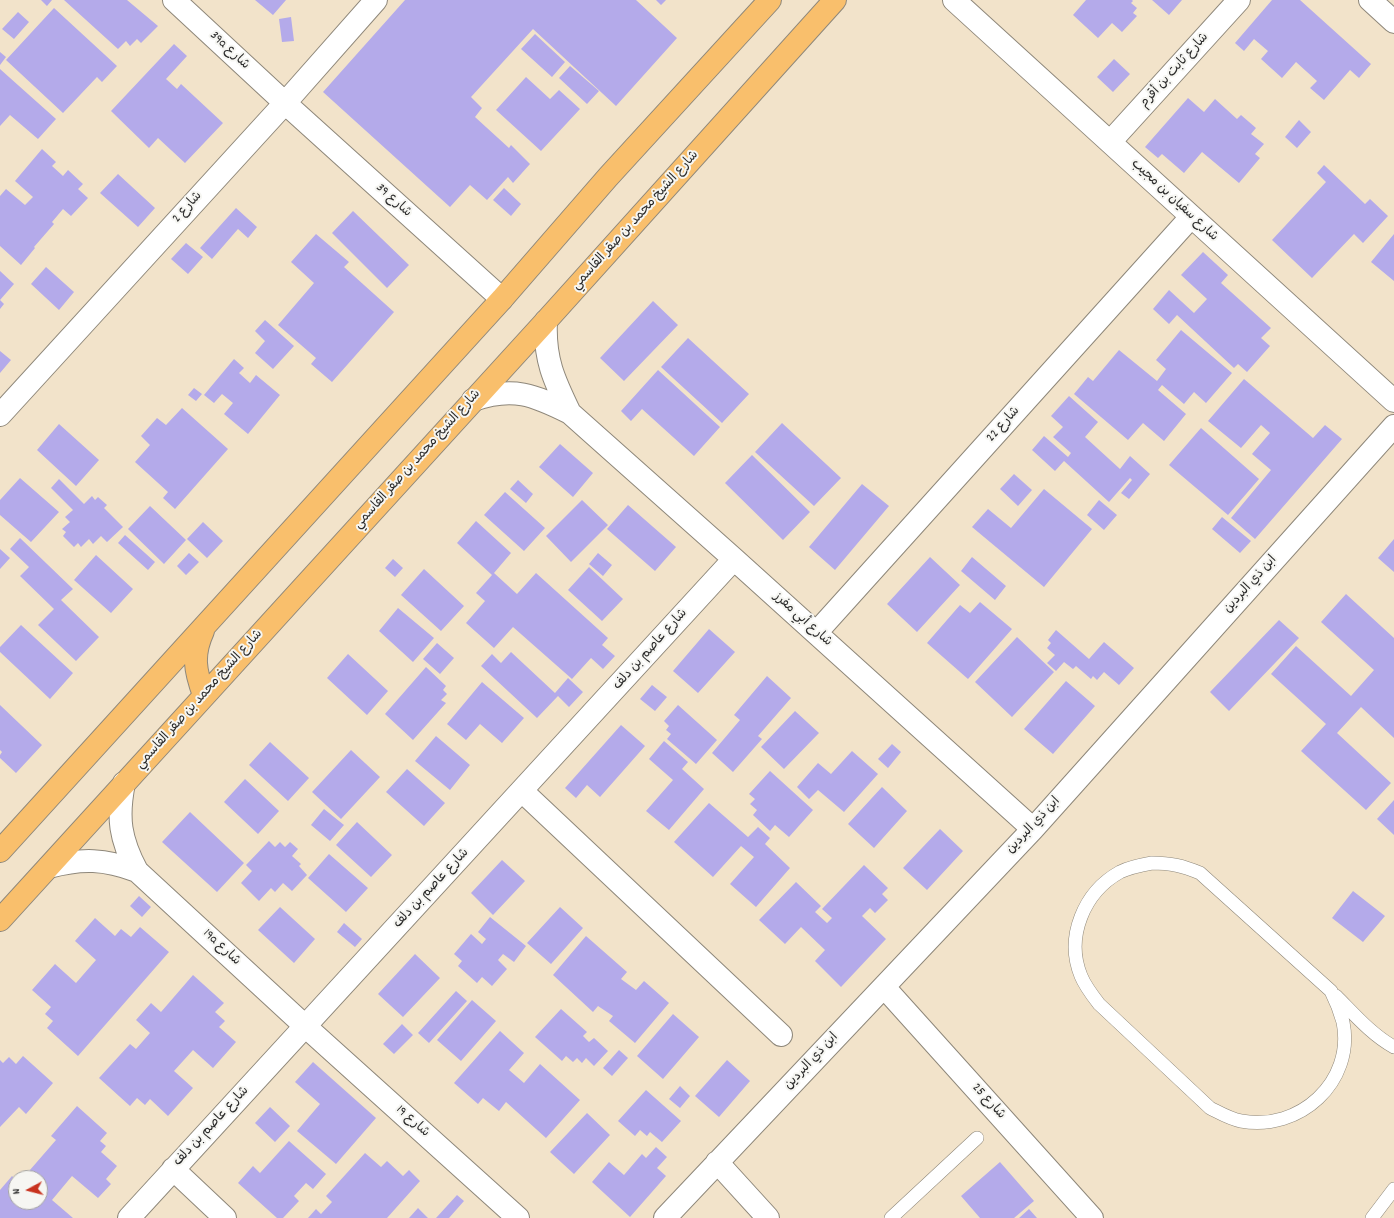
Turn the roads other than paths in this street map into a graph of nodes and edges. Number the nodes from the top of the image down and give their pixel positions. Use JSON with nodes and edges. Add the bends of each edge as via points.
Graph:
{"nodes":[{"id":1,"x":174,"y":0,"type":"edge"},
{"id":2,"x":376,"y":0,"type":"edge"},
{"id":3,"x":770,"y":0,"type":"edge"},
{"id":4,"x":835,"y":0,"type":"edge"},
{"id":5,"x":954,"y":0,"type":"edge"},
{"id":6,"x":1239,"y":0,"type":"edge"},
{"id":7,"x":284,"y":102,"type":"junction"},
{"id":8,"x":1110,"y":142,"type":"junction"},
{"id":9,"x":1191,"y":217,"type":"junction"},
{"id":10,"x":502,"y":299,"type":"junction"},
{"id":11,"x":546,"y":321,"type":"junction"},
{"id":12,"x":473,"y":400,"type":"junction"},
{"id":13,"x":1394,"y":401,"type":"edge"},
{"id":14,"x":570,"y":413,"type":"junction"},
{"id":15,"x":0,"y":415,"type":"edge"},
{"id":16,"x":1394,"y":426,"type":"edge"},
{"id":17,"x":734,"y":559,"type":"junction"},
{"id":18,"x":205,"y":626,"type":"junction"},
{"id":19,"x":816,"y":633,"type":"junction"},
{"id":20,"x":204,"y":695,"type":"junction"},
{"id":21,"x":124,"y":783,"type":"junction"},
{"id":22,"x":522,"y":791,"type":"junction"},
{"id":23,"x":1033,"y":829,"type":"junction"},
{"id":24,"x":0,"y":851,"type":"edge"},
{"id":25,"x":49,"y":867,"type":"junction"},
{"id":26,"x":137,"y":871,"type":"junction"},
{"id":27,"x":0,"y":920,"type":"edge"},
{"id":28,"x":884,"y":987,"type":"junction"},
{"id":29,"x":1330,"y":991,"type":"junction"},
{"id":30,"x":305,"y":1026,"type":"junction"},
{"id":31,"x":781,"y":1035,"type":"dead end"},
{"id":32,"x":1394,"y":1047,"type":"edge"},
{"id":33,"x":977,"y":1138,"type":"dead end"},
{"id":34,"x":717,"y":1162,"type":"junction"},
{"id":35,"x":173,"y":1169,"type":"junction"},
{"id":36,"x":1394,"y":1189,"type":"edge"},
{"id":37,"x":129,"y":1218,"type":"edge"},
{"id":38,"x":225,"y":1218,"type":"edge"},
{"id":39,"x":518,"y":1218,"type":"edge"},
{"id":40,"x":665,"y":1218,"type":"edge"},
{"id":41,"x":768,"y":1218,"type":"edge"},
{"id":42,"x":891,"y":1218,"type":"edge"},
{"id":43,"x":1092,"y":1218,"type":"edge"},
{"id":44,"x":1372,"y":1218,"type":"edge"}],
"edges":[{"from":1,"to":7,"type":"street","name":"39a شارع"},
{"from":2,"to":7,"type":"street","name":"شارع 2"},
{"from":3,"to":10,"type":"main road","via":[[608,177]]},
{"from":4,"to":11,"type":"main road","name":"شارع الشيخ محمد بن صقر القاسمي"},
{"from":5,"to":8,"type":"street","name":"شارع سفيان بن مجيب"},
{"from":6,"to":8,"type":"street","name":"شارع ثابت بن أقرم"},
{"from":7,"to":10,"type":"street","name":"شارع 39"},
{"from":7,"to":15,"type":"street","name":"شارع 2"},
{"from":8,"to":9,"type":"street","name":"شارع سفيان بن مجيب"},
{"from":9,"to":13,"type":"street","name":"شارع سفيان بن مجيب"},
{"from":9,"to":19,"type":"street","name":"شارع 22"},
{"from":10,"to":18,"type":"main road"},
{"from":11,"to":12,"type":"main road","name":"شارع الشيخ محمد بن صقر القاسمي"},
{"from":11,"to":14,"type":"street","name":"شارع أبي مفرز","via":[[548,363]]},
{"from":12,"to":14,"type":"street","name":"شارع أبي مفرز","via":[[496,394],[521,394],[544,400]]},
{"from":12,"to":20,"type":"main road","name":"شارع الشيخ محمد بن صقر القاسمي"},
{"from":14,"to":17,"type":"street","name":"شارع أبي مفرز"},
{"from":16,"to":23,"type":"street","name":"ابن ذي البردين"},
{"from":17,"to":19,"type":"street","name":"شارع أبي مفرز"},
{"from":17,"to":22,"type":"street","name":"شارع عاصم بن دلف"},
{"from":18,"to":20,"type":"main road","via":[[197,643],[196,654],[196,668]]},
{"from":18,"to":24,"type":"main road"},
{"from":19,"to":23,"type":"street","name":"شارع أبي مفرز"},
{"from":20,"to":21,"type":"main road","name":"شارع الشيخ محمد بن صقر القاسمي"},
{"from":21,"to":25,"type":"main road","name":"شارع الشيخ محمد بن صقر القاسمي"},
{"from":21,"to":26,"type":"street","name":"19a شارع","via":[[120,819],[123,837]]},
{"from":22,"to":30,"type":"street","name":"شارع عاصم بن دلف"},
{"from":22,"to":31,"type":"street"},
{"from":23,"to":28,"type":"street","name":"ابن ذي البردين"},
{"from":25,"to":26,"type":"street","name":"19a شارع","via":[[84,860],[102,861]]},
{"from":25,"to":27,"type":"main road","name":"شارع الشيخ محمد بن صقر القاسمي"},
{"from":26,"to":30,"type":"street","name":"19a شارع"},
{"from":28,"to":34,"type":"street","name":"ابن ذي البردين"},
{"from":28,"to":43,"type":"street","name":"شارع 25"},
{"from":29,"to":29,"type":"lane","via":[[1200,873],[1184,867],[1152,863],[1120,872],[1094,892],[1078,923],[1076,952],[1080,975],[1088,991],[1210,1108],[1240,1121],[1256,1123],[1288,1118],[1303,1111],[1327,1089],[1342,1058],[1344,1041],[1343,1023]]},
{"from":29,"to":32,"type":"lane","via":[[1371,1030]]},
{"from":30,"to":35,"type":"street","name":"شارع عاصم بن دلف"},
{"from":30,"to":39,"type":"street","name":"شارع 19"},
{"from":33,"to":42,"type":"lane"},
{"from":34,"to":40,"type":"street","name":"ابن ذي البردين"},
{"from":34,"to":41,"type":"street"},
{"from":35,"to":37,"type":"street","name":"شارع عاصم بن دلف"},
{"from":35,"to":38,"type":"street"},
{"from":36,"to":44,"type":"lane"}]}
